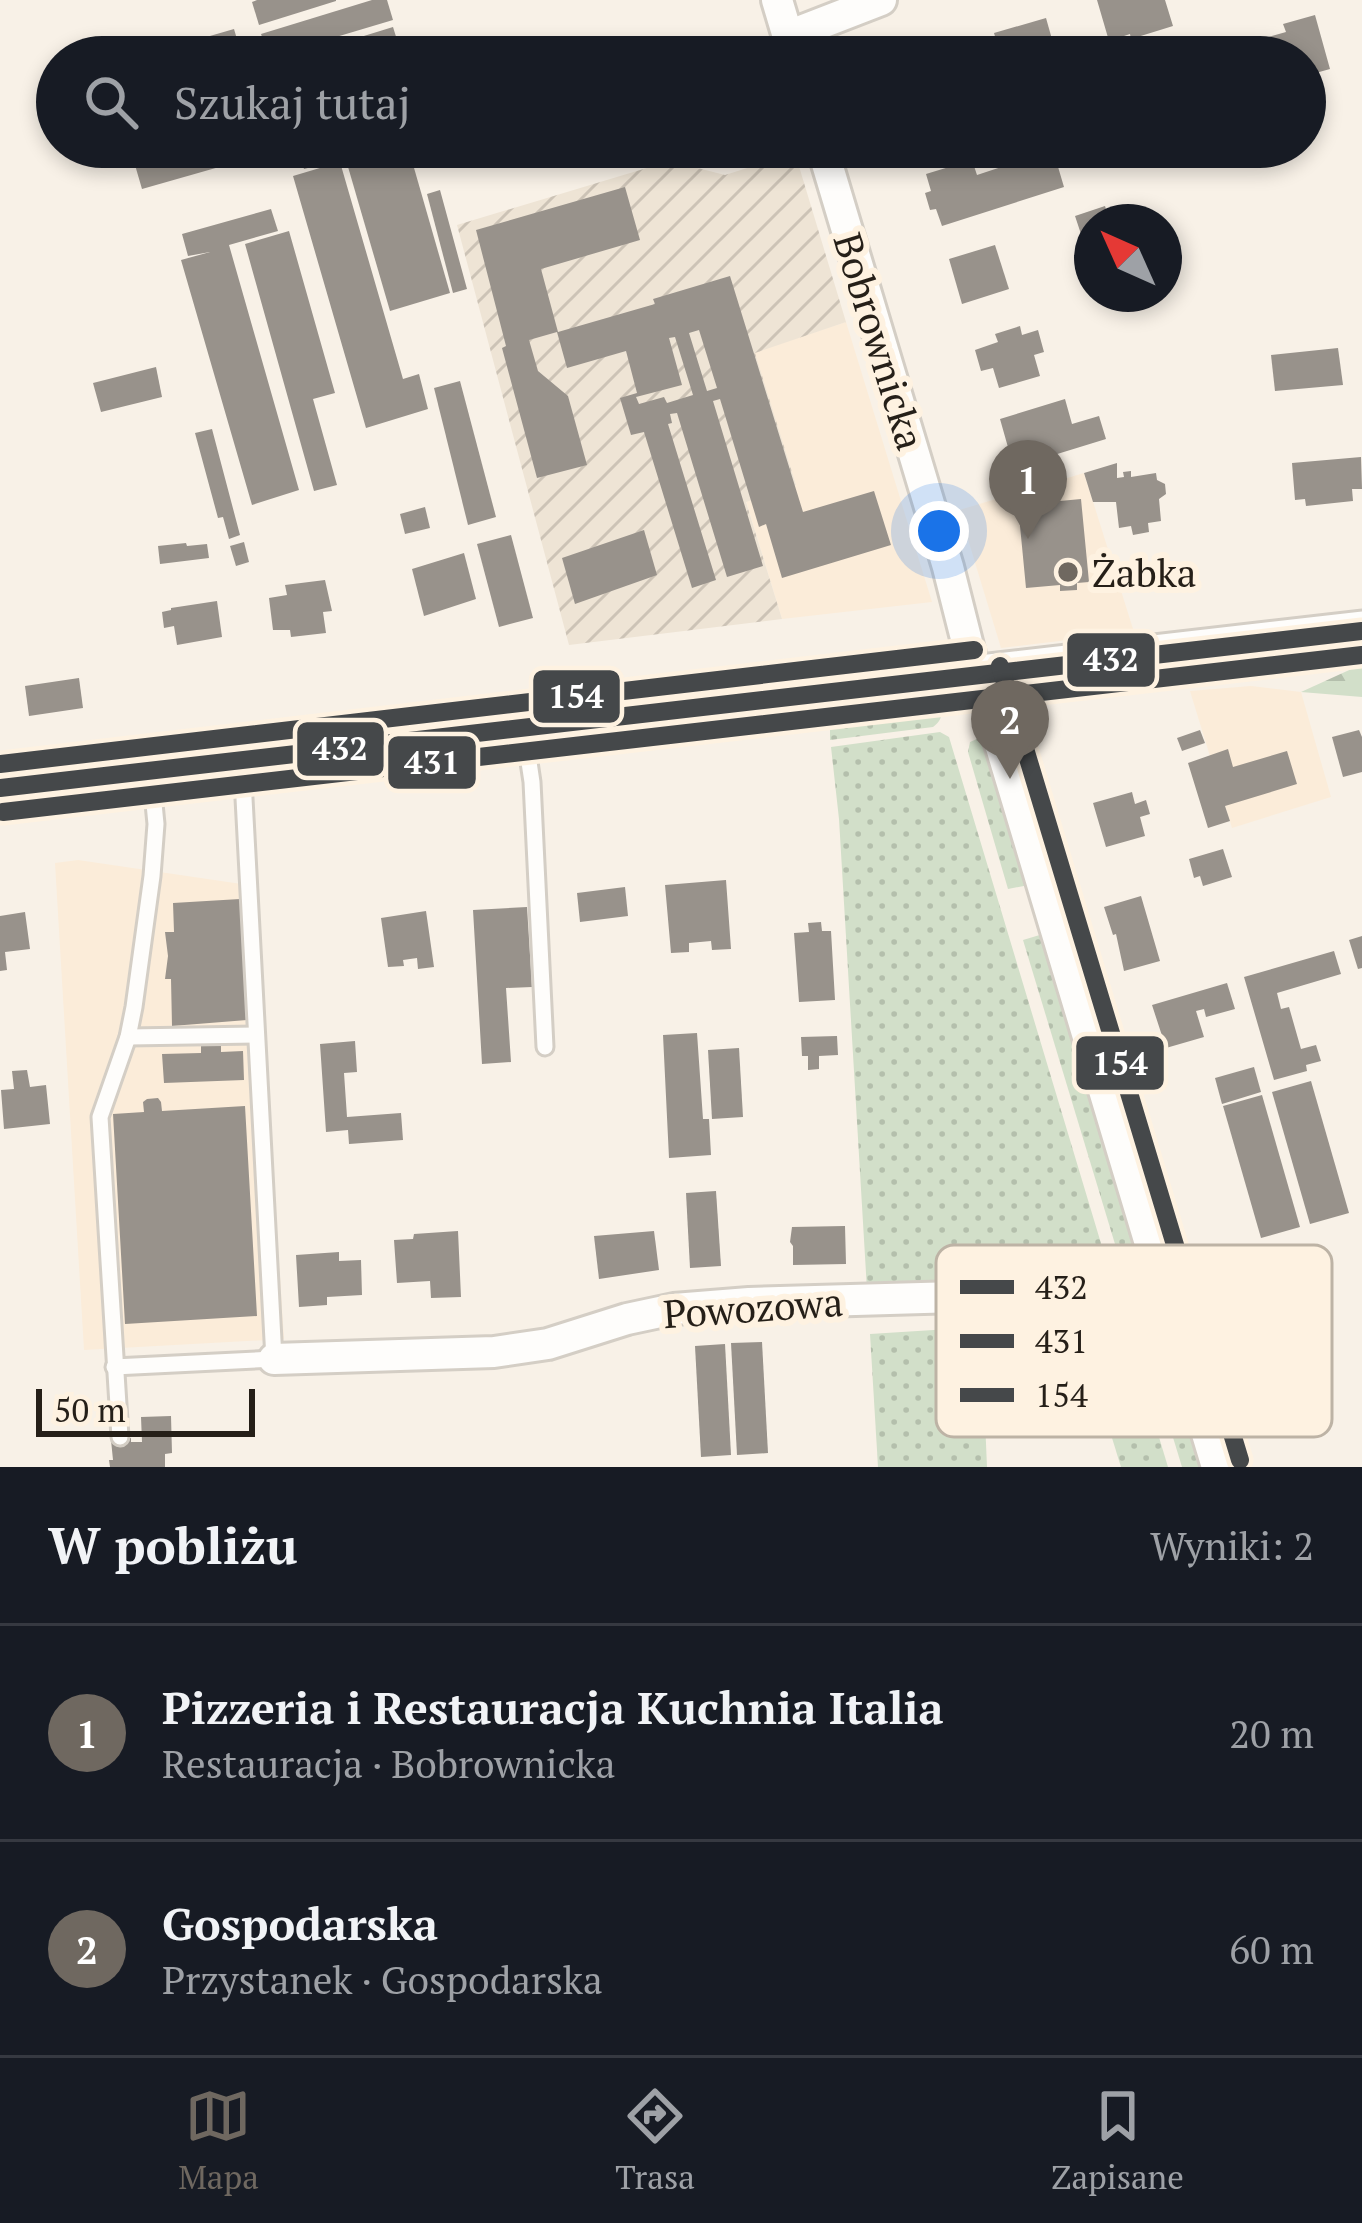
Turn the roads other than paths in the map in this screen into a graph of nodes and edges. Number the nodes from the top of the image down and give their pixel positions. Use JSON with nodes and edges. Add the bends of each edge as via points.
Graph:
{"nodes":[{"id":1,"x":777,"y":0,"type":"edge"},
{"id":2,"x":881,"y":0,"type":"edge"},
{"id":3,"x":788,"y":36,"type":"edge"},
{"id":4,"x":811,"y":36,"type":"edge"},
{"id":5,"x":828,"y":168,"type":"edge"},
{"id":6,"x":1362,"y":631,"type":"edge"},
{"id":7,"x":977,"y":674,"type":"junction"},
{"id":8,"x":523,"y":726,"type":"junction"},
{"id":9,"x":242,"y":759,"type":"junction"},
{"id":10,"x":151,"y":770,"type":"junction"},
{"id":11,"x":0,"y":788,"type":"edge"},
{"id":12,"x":256,"y":1035,"type":"junction"},
{"id":13,"x":128,"y":1037,"type":"junction"},
{"id":14,"x":545,"y":1047,"type":"dead end"},
{"id":15,"x":1150,"y":1245,"type":"edge"},
{"id":16,"x":936,"y":1298,"type":"edge"},
{"id":17,"x":274,"y":1359,"type":"junction"},
{"id":18,"x":114,"y":1367,"type":"junction"},
{"id":19,"x":120,"y":1437,"type":"dead end"},
{"id":20,"x":1208,"y":1437,"type":"edge"},
{"id":21,"x":1217,"y":1467,"type":"edge"}],
"edges":[{"from":1,"to":3,"type":"street"},
{"from":2,"to":4,"type":"street"},
{"from":5,"to":7,"type":"street","name":"Bobrownicka"},
{"from":6,"to":7,"type":"street"},
{"from":7,"to":8,"type":"street"},
{"from":7,"to":15,"type":"street","name":"Bobrownicka"},
{"from":8,"to":9,"type":"street"},
{"from":8,"to":14,"type":"lane"},
{"from":9,"to":10,"type":"street"},
{"from":9,"to":12,"type":"lane"},
{"from":10,"to":11,"type":"street"},
{"from":10,"to":13,"type":"lane","via":[[154,859]]},
{"from":12,"to":13,"type":"lane"},
{"from":12,"to":17,"type":"lane"},
{"from":13,"to":18,"type":"lane","via":[[100,1118]]},
{"from":16,"to":17,"type":"street","name":"Powozowa","via":[[674,1309],[494,1352]]},
{"from":17,"to":18,"type":"lane"},
{"from":18,"to":19,"type":"lane"},
{"from":20,"to":21,"type":"street","name":"Bobrownicka"}]}
